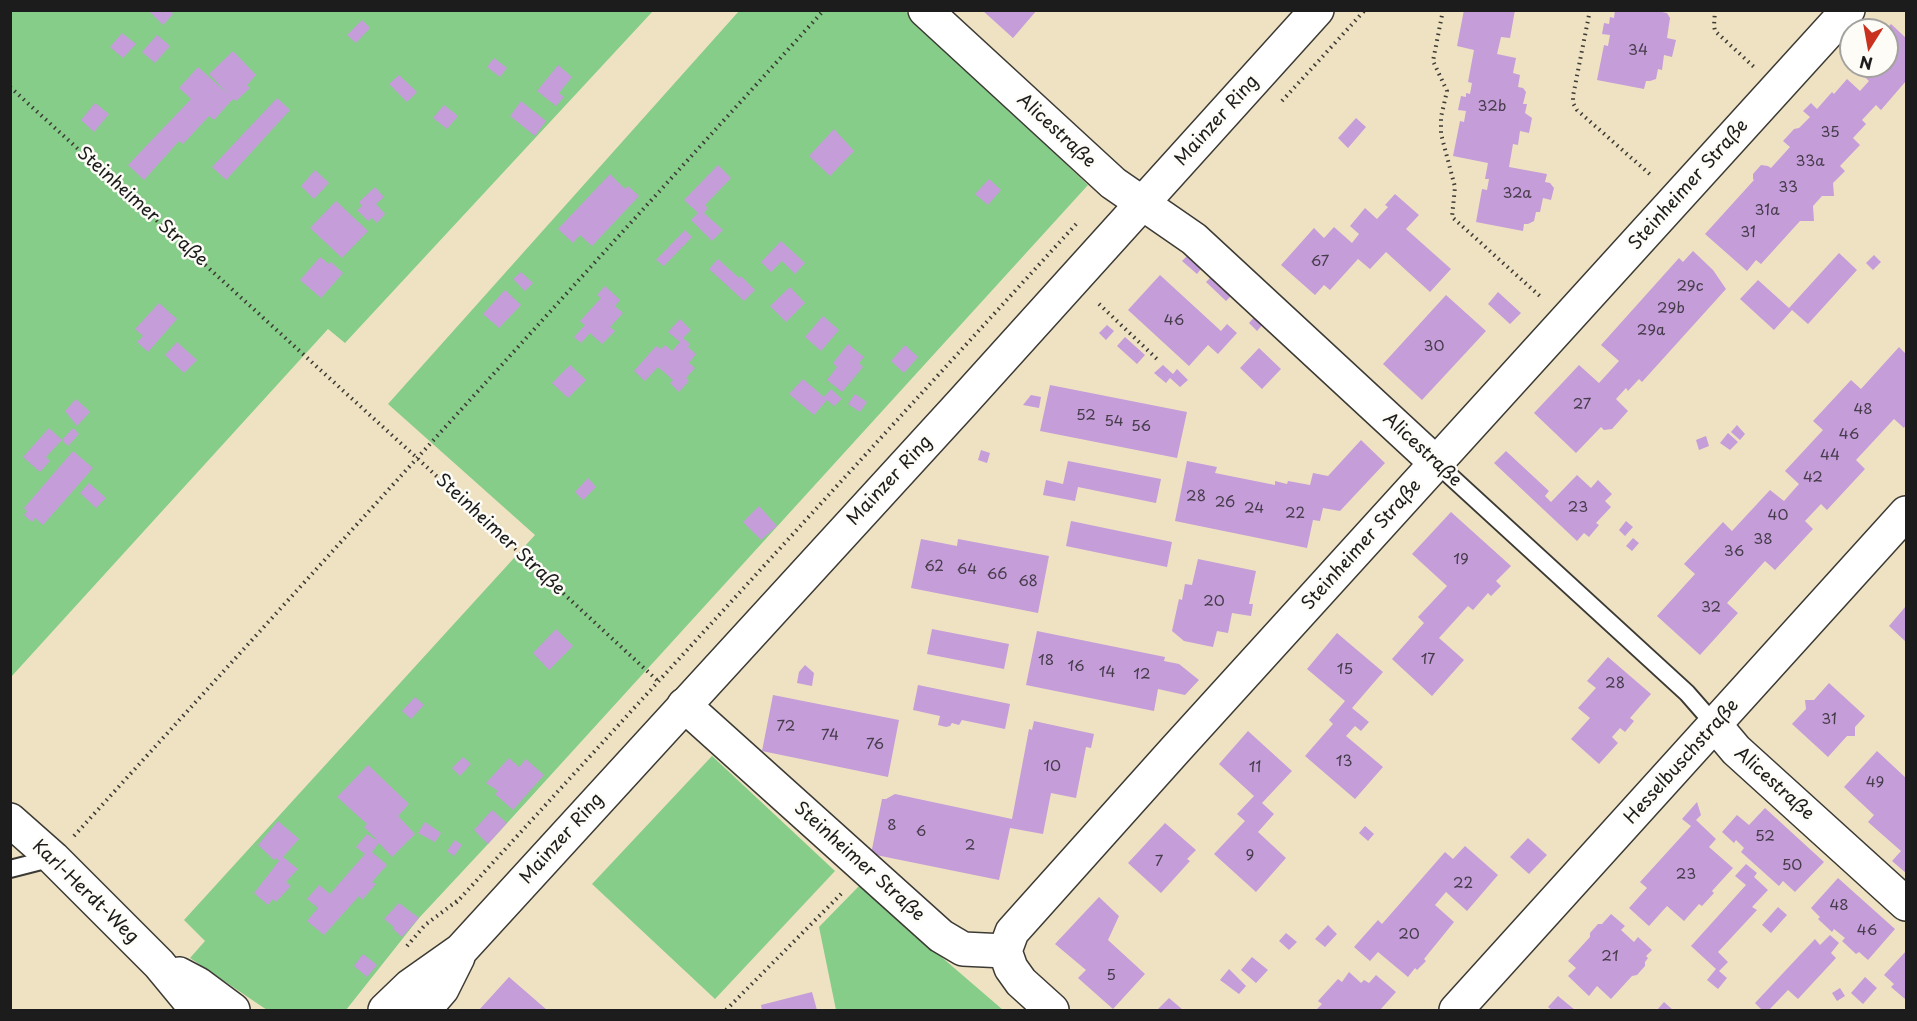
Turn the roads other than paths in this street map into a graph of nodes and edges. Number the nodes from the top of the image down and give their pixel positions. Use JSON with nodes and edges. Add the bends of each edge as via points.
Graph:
{"nodes":[{"id":1,"x":925,"y":10,"type":"edge"},
{"id":2,"x":1317,"y":10,"type":"edge"},
{"id":3,"x":1848,"y":10,"type":"edge"},
{"id":4,"x":1141,"y":203,"type":"junction"},
{"id":5,"x":1436,"y":464,"type":"junction"},
{"id":6,"x":1906,"y":513,"type":"edge"},
{"id":7,"x":684,"y":705,"type":"junction"},
{"id":8,"x":1715,"y":725,"type":"junction"},
{"id":9,"x":10,"y":820,"type":"edge"},
{"id":10,"x":53,"y":858,"type":"junction"},
{"id":11,"x":10,"y":868,"type":"edge"},
{"id":12,"x":1906,"y":904,"type":"edge"},
{"id":13,"x":461,"y":950,"type":"junction"},
{"id":14,"x":1005,"y":951,"type":"junction"},
{"id":15,"x":159,"y":964,"type":"junction"},
{"id":16,"x":197,"y":1011,"type":"edge"},
{"id":17,"x":233,"y":1011,"type":"edge"},
{"id":18,"x":385,"y":1011,"type":"edge"},
{"id":19,"x":424,"y":1011,"type":"edge"},
{"id":20,"x":1052,"y":1011,"type":"edge"},
{"id":21,"x":1456,"y":1011,"type":"edge"}],
"edges":[{"from":1,"to":4,"type":"street","name":"Alicestraße","via":[[1113,183]]},
{"from":2,"to":4,"type":"street","name":"Mainzer Ring"},
{"from":3,"to":5,"type":"street","name":"Steinheimer Straße"},
{"from":4,"to":5,"type":"street","name":"Alicestraße","via":[[1194,240]]},
{"from":4,"to":7,"type":"street","name":"Mainzer Ring"},
{"from":5,"to":8,"type":"lane","name":"Alicestraße","via":[[1687,693]]},
{"from":5,"to":14,"type":"street","name":"Steinheimer Straße","via":[[1012,932]]},
{"from":6,"to":8,"type":"street","name":"Hesselbuschstraße"},
{"from":7,"to":13,"type":"street","name":"Mainzer Ring"},
{"from":7,"to":14,"type":"street","name":"Steinheimer Straße","via":[[952,944],[963,949]]},
{"from":8,"to":12,"type":"street","name":"Alicestraße","via":[[1736,750]]},
{"from":8,"to":21,"type":"street","name":"Hesselbuschstraße"},
{"from":9,"to":10,"type":"street","name":"Karl-Herdt-Weg"},
{"from":10,"to":11,"type":"lane"},
{"from":10,"to":15,"type":"street","name":"Karl-Herdt-Weg"},
{"from":13,"to":18,"type":"street","name":"Mainzer Ring","via":[[410,986]]},
{"from":13,"to":19,"type":"street","name":"Mainzer Ring","via":[[442,990]]},
{"from":14,"to":20,"type":"street","via":[[1021,982]]},
{"from":15,"to":16,"type":"street","name":"Karl-Herdt-Weg"},
{"from":15,"to":17,"type":"street","name":"Karl-Herdt-Weg","via":[[198,984]]}]}
